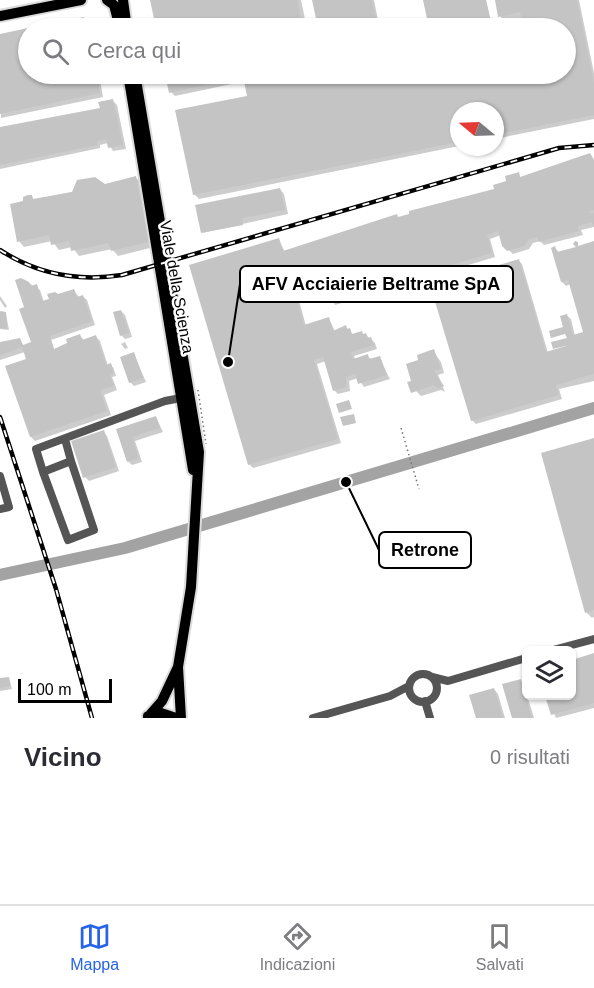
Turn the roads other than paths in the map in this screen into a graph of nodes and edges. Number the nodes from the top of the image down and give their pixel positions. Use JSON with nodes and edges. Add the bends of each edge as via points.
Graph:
{"nodes":[{"id":1,"x":81,"y":0,"type":"edge"},
{"id":2,"x":107,"y":0,"type":"edge"},
{"id":3,"x":123,"y":0,"type":"edge"},
{"id":4,"x":0,"y":16,"type":"edge"},
{"id":5,"x":118,"y":18,"type":"edge"},
{"id":6,"x":126,"y":18,"type":"edge"},
{"id":7,"x":130,"y":84,"type":"edge"},
{"id":8,"x":137,"y":84,"type":"edge"},
{"id":9,"x":181,"y":398,"type":"junction"},
{"id":10,"x":65,"y":438,"type":"junction"},
{"id":11,"x":71,"y":461,"type":"junction"},
{"id":12,"x":43,"y":472,"type":"junction"},
{"id":13,"x":0,"y":476,"type":"edge"},
{"id":14,"x":196,"y":507,"type":"junction"},
{"id":15,"x":0,"y":509,"type":"edge"},
{"id":16,"x":594,"y":639,"type":"edge"},
{"id":17,"x":570,"y":646,"type":"edge"},
{"id":18,"x":522,"y":659,"type":"edge"},
{"id":19,"x":178,"y":667,"type":"junction"},
{"id":20,"x":432,"y":678,"type":"junction"},
{"id":21,"x":448,"y":681,"type":"junction"},
{"id":22,"x":410,"y":690,"type":"junction"},
{"id":23,"x":429,"y":699,"type":"junction"},
{"id":24,"x":147,"y":717,"type":"edge"},
{"id":25,"x":176,"y":718,"type":"edge"},
{"id":26,"x":181,"y":718,"type":"edge"},
{"id":27,"x":313,"y":718,"type":"edge"},
{"id":28,"x":430,"y":718,"type":"edge"}],
"edges":[{"from":1,"to":4,"type":"main road"},
{"from":2,"to":5,"type":"main road","via":[[114,5]]},
{"from":3,"to":6,"type":"main road"},
{"from":7,"to":9,"type":"main road","name":"Viale della Scienza"},
{"from":8,"to":14,"type":"main road","name":"Viale della Scienza","via":[[199,452]]},
{"from":9,"to":10,"type":"street"},
{"from":9,"to":14,"type":"main road","name":"Viale della Scienza"},
{"from":10,"to":11,"type":"street"},
{"from":10,"to":12,"type":"street","via":[[36,449]]},
{"from":11,"to":12,"type":"street"},
{"from":11,"to":12,"type":"street","via":[[94,530],[68,540]]},
{"from":13,"to":15,"type":"street","via":[[9,507]]},
{"from":14,"to":19,"type":"main road","name":"Viale della Scienza","via":[[191,588]]},
{"from":16,"to":17,"type":"street"},
{"from":18,"to":21,"type":"street"},
{"from":19,"to":24,"type":"main road","via":[[162,701]]},
{"from":19,"to":26,"type":"main road"},
{"from":20,"to":21,"type":"street"},
{"from":20,"to":22,"type":"street","via":[[419,674],[412,680]]},
{"from":20,"to":23,"type":"street","via":[[436,688]]},
{"from":21,"to":23,"type":"street"},
{"from":22,"to":23,"type":"street","via":[[415,699]]},
{"from":22,"to":27,"type":"street"},
{"from":23,"to":28,"type":"street"},
{"from":24,"to":25,"type":"main road","via":[[161,713]]}]}
